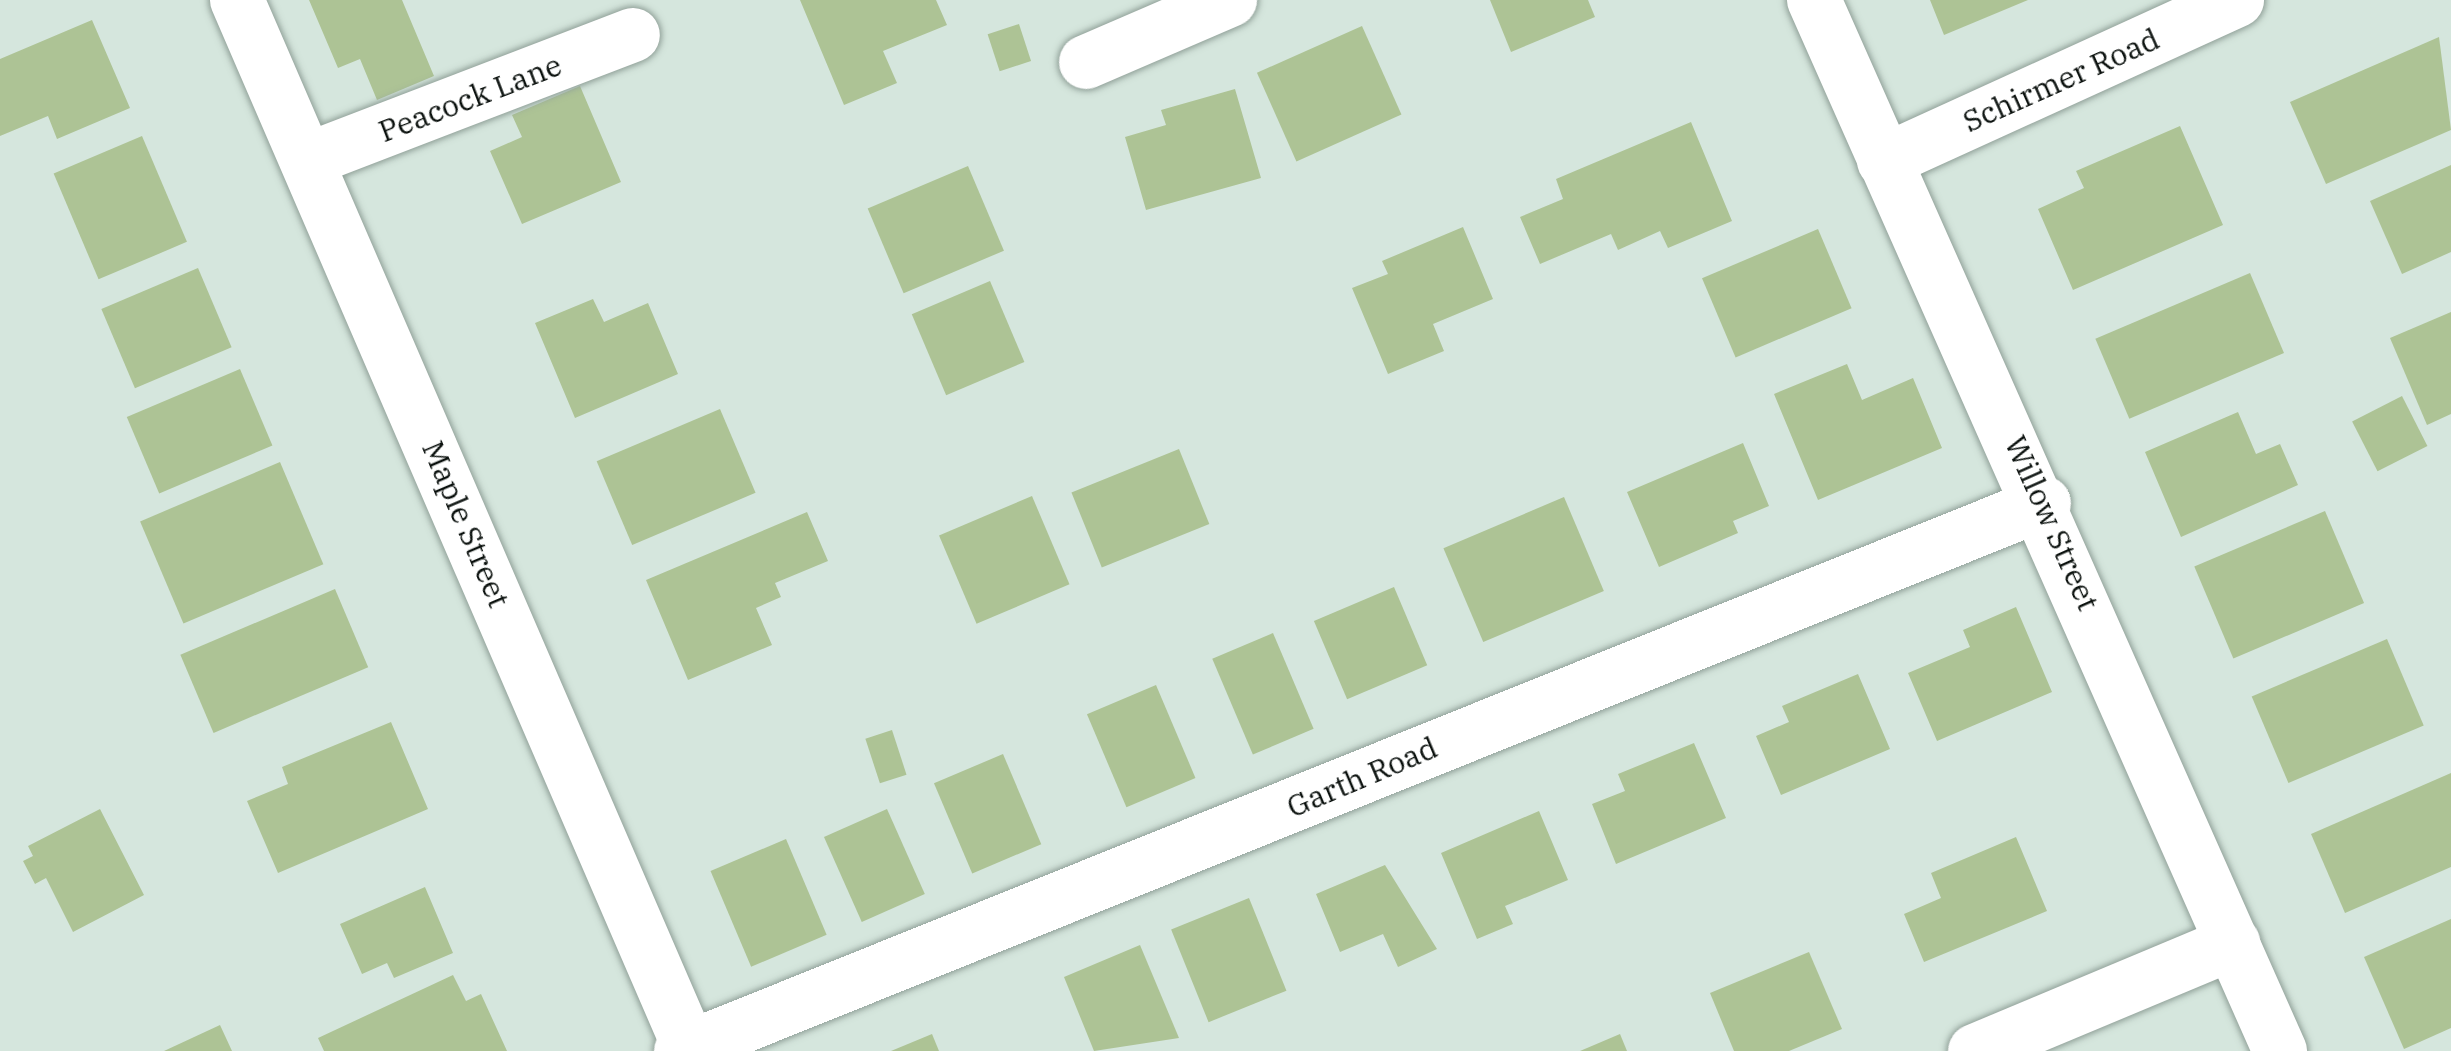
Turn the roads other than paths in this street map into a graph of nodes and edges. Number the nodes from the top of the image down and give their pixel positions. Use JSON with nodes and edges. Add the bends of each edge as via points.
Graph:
{"nodes":[{"id":1,"x":237,"y":0,"type":"edge"},
{"id":2,"x":1230,"y":0,"type":"edge"},
{"id":3,"x":1814,"y":0,"type":"edge"},
{"id":4,"x":2237,"y":0,"type":"edge"},
{"id":5,"x":633,"y":35,"type":"dead end"},
{"id":6,"x":1086,"y":62,"type":"dead end"},
{"id":7,"x":307,"y":160,"type":"junction"},
{"id":8,"x":1884,"y":160,"type":"junction"},
{"id":9,"x":2044,"y":502,"type":"junction"},
{"id":10,"x":2233,"y":943,"type":"junction"},
{"id":11,"x":687,"y":1050,"type":"edge"},
{"id":12,"x":1975,"y":1051,"type":"edge"},
{"id":13,"x":2280,"y":1051,"type":"edge"}],
"edges":[{"from":1,"to":7,"type":"street","name":"Maple Street"},
{"from":2,"to":6,"type":"street"},
{"from":3,"to":8,"type":"street","name":"Willow Street"},
{"from":4,"to":8,"type":"street","name":"Schirmer Road"},
{"from":5,"to":7,"type":"street","name":"Peacock Lane"},
{"from":7,"to":11,"type":"street","name":"Maple Street"},
{"from":8,"to":9,"type":"street","name":"Willow Street"},
{"from":9,"to":10,"type":"street","name":"Willow Street"},
{"from":9,"to":11,"type":"street","name":"Garth Road"},
{"from":10,"to":12,"type":"street"},
{"from":10,"to":13,"type":"street","name":"Willow Street"}]}
